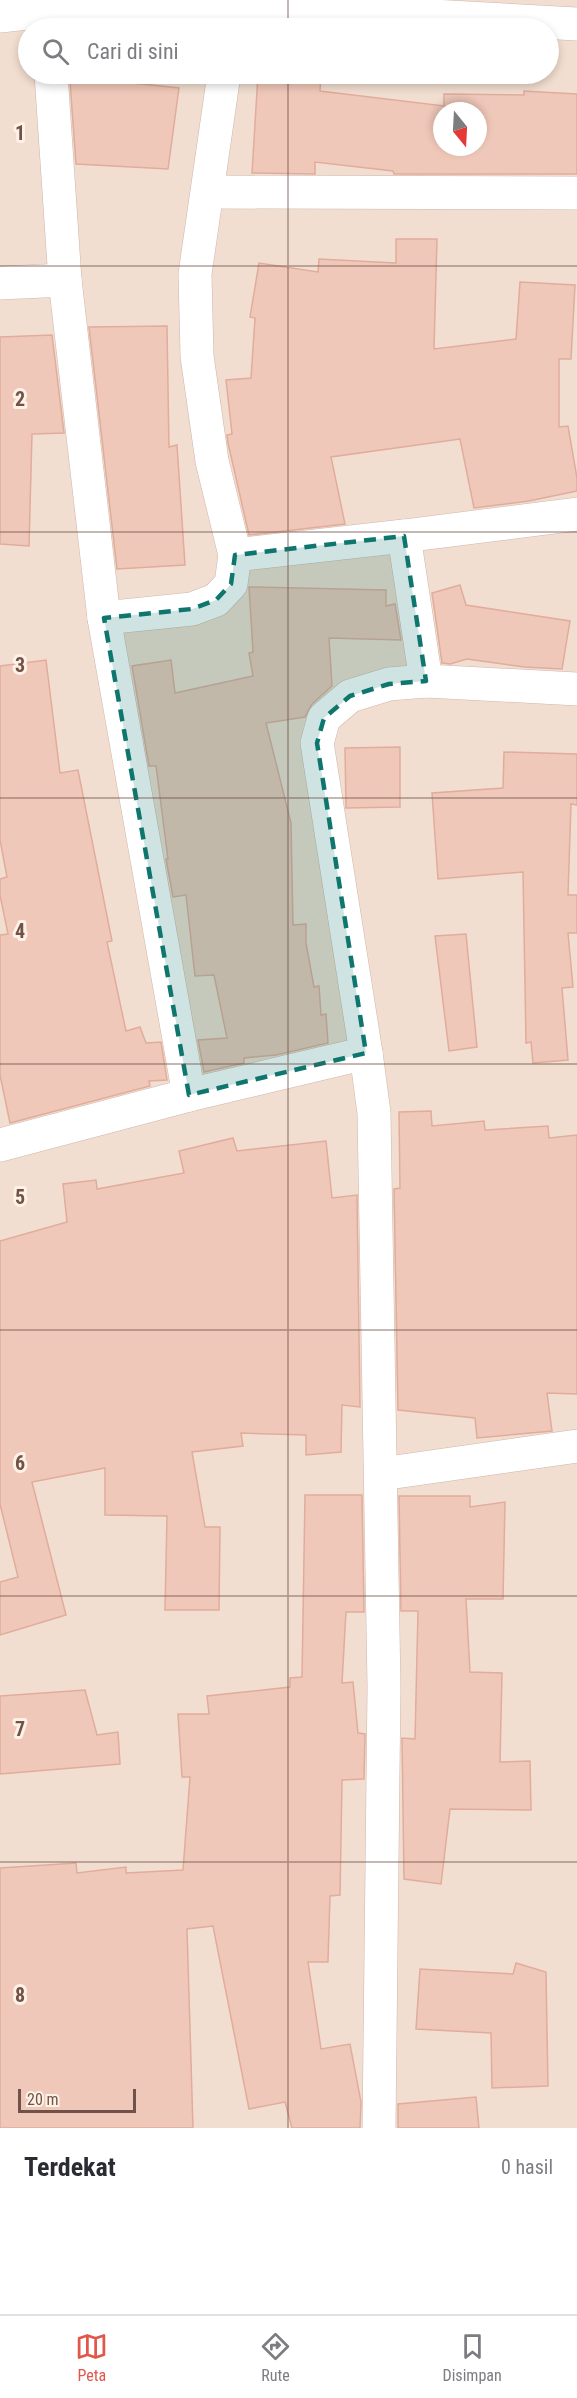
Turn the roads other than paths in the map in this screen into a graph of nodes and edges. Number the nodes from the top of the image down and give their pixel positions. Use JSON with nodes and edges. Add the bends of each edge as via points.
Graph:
{"nodes":[{"id":1,"x":233,"y":11,"type":"edge"},
{"id":2,"x":0,"y":16,"type":"edge"},
{"id":3,"x":24,"y":18,"type":"edge"},
{"id":4,"x":88,"y":18,"type":"edge"},
{"id":5,"x":418,"y":18,"type":"edge"},
{"id":6,"x":559,"y":23,"type":"edge"},
{"id":7,"x":577,"y":24,"type":"edge"},
{"id":8,"x":52,"y":84,"type":"edge"},
{"id":9,"x":224,"y":84,"type":"edge"},
{"id":10,"x":208,"y":192,"type":"junction"},
{"id":11,"x":577,"y":193,"type":"edge"},
{"id":12,"x":65,"y":280,"type":"junction"},
{"id":13,"x":0,"y":283,"type":"edge"},
{"id":14,"x":577,"y":514,"type":"edge"},
{"id":15,"x":405,"y":536,"type":"junction"},
{"id":16,"x":235,"y":555,"type":"junction"},
{"id":17,"x":104,"y":618,"type":"junction"},
{"id":18,"x":426,"y":681,"type":"junction"},
{"id":19,"x":577,"y":688,"type":"edge"},
{"id":20,"x":366,"y":1053,"type":"junction"},
{"id":21,"x":189,"y":1095,"type":"junction"},
{"id":22,"x":0,"y":1145,"type":"edge"},
{"id":23,"x":577,"y":1446,"type":"edge"},
{"id":24,"x":381,"y":1474,"type":"junction"},
{"id":25,"x":379,"y":2128,"type":"edge"}],
"edges":[{"from":1,"to":4,"type":"street"},
{"from":1,"to":5,"type":"street"},
{"from":2,"to":3,"type":"street"},
{"from":6,"to":7,"type":"street"},
{"from":8,"to":12,"type":"street"},
{"from":9,"to":10,"type":"street"},
{"from":10,"to":11,"type":"street"},
{"from":10,"to":16,"type":"street","via":[[195,274],[197,356],[212,461]]},
{"from":12,"to":13,"type":"street"},
{"from":12,"to":17,"type":"street"},
{"from":14,"to":15,"type":"street"},
{"from":15,"to":16,"type":"street"},
{"from":15,"to":18,"type":"street"},
{"from":16,"to":17,"type":"street","via":[[231,584],[216,600],[192,609]]},
{"from":17,"to":21,"type":"street"},
{"from":18,"to":19,"type":"street"},
{"from":18,"to":20,"type":"street","via":[[389,684],[350,696],[324,718],[317,743]]},
{"from":20,"to":21,"type":"street"},
{"from":20,"to":24,"type":"street","via":[[374,1113]]},
{"from":21,"to":22,"type":"street"},
{"from":23,"to":24,"type":"street"},
{"from":24,"to":25,"type":"street","via":[[384,1688]]}]}
